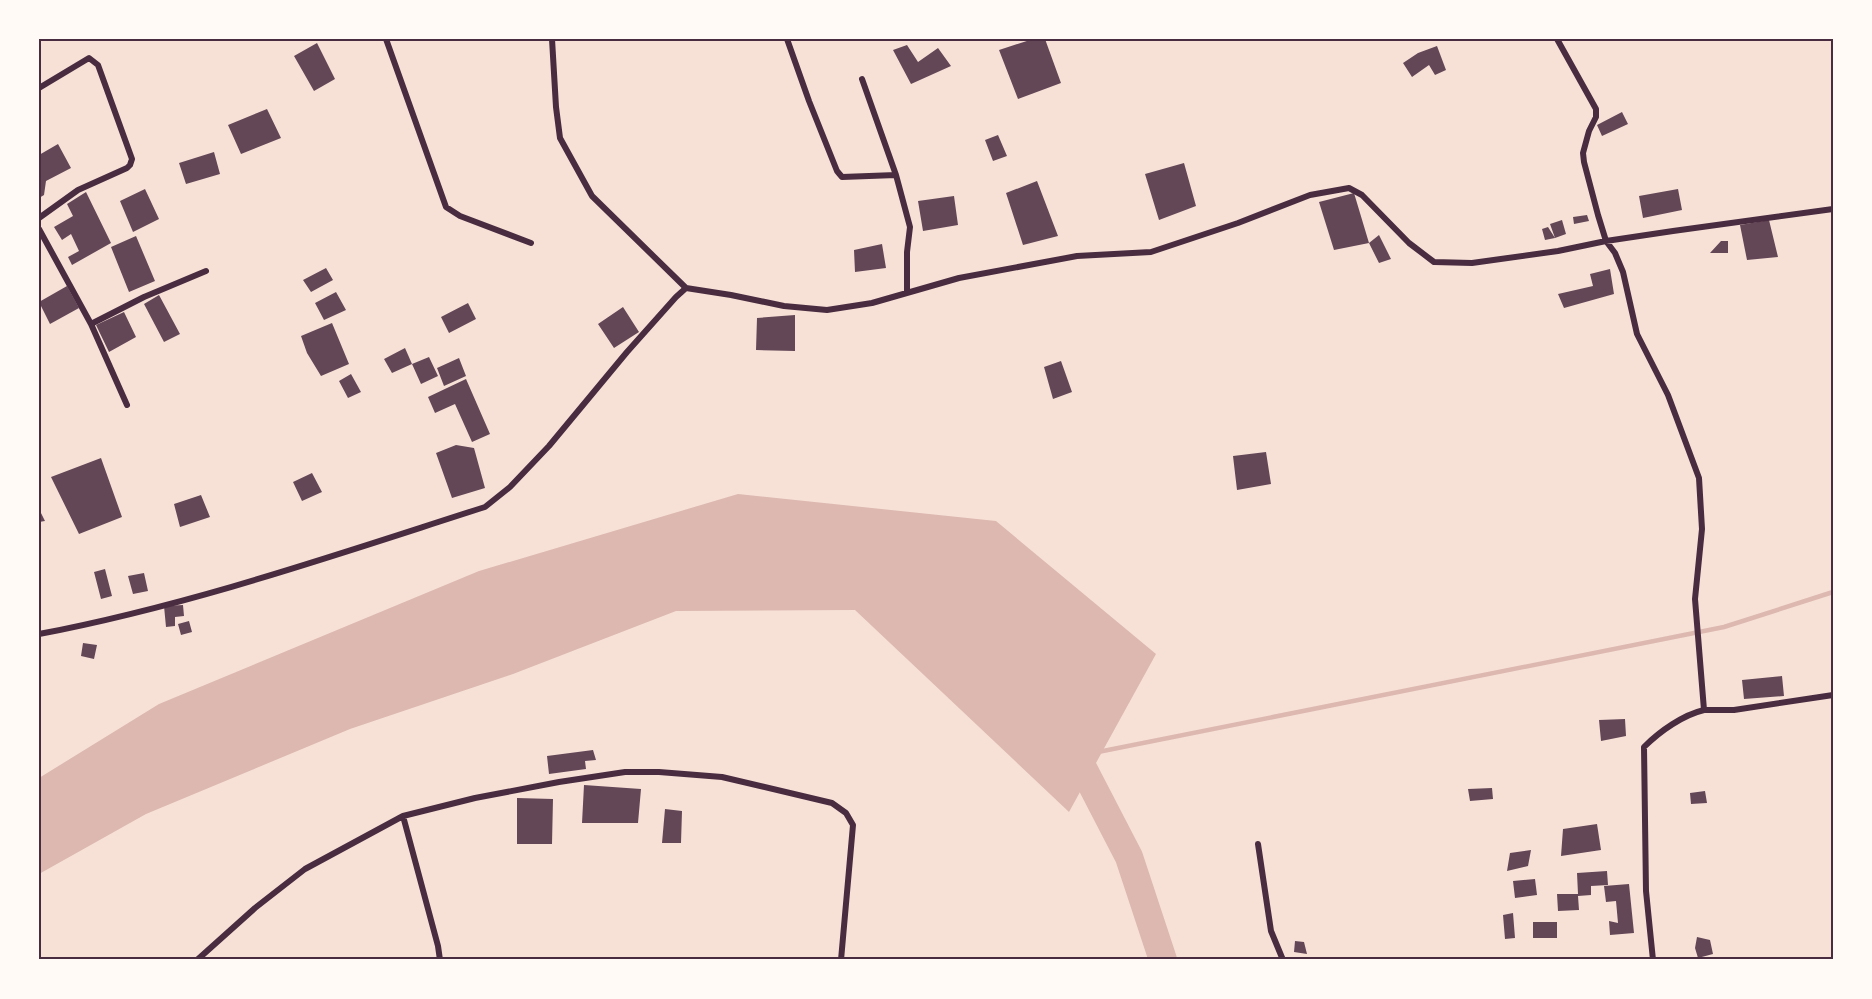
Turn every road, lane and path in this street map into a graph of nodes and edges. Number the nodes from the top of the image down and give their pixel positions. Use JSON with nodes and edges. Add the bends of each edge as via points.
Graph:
{"nodes":[{"id":1,"x":386,"y":39,"type":"edge"},
{"id":2,"x":552,"y":39,"type":"edge"},
{"id":3,"x":787,"y":39,"type":"edge"},
{"id":4,"x":1557,"y":39,"type":"edge"},
{"id":5,"x":862,"y":79,"type":"dead end"},
{"id":6,"x":39,"y":88,"type":"edge"},
{"id":7,"x":896,"y":175,"type":"junction"},
{"id":8,"x":1833,"y":209,"type":"edge"},
{"id":9,"x":39,"y":218,"type":"edge"},
{"id":10,"x":39,"y":229,"type":"edge"},
{"id":11,"x":1606,"y":241,"type":"junction"},
{"id":12,"x":531,"y":243,"type":"dead end"},
{"id":13,"x":206,"y":271,"type":"dead end"},
{"id":14,"x":686,"y":288,"type":"junction"},
{"id":15,"x":908,"y":292,"type":"junction"},
{"id":16,"x":91,"y":324,"type":"junction"},
{"id":17,"x":127,"y":405,"type":"dead end"},
{"id":18,"x":39,"y":634,"type":"edge"},
{"id":19,"x":1833,"y":695,"type":"edge"},
{"id":20,"x":1704,"y":710,"type":"junction"},
{"id":21,"x":403,"y":816,"type":"junction"},
{"id":22,"x":1258,"y":844,"type":"dead end"},
{"id":23,"x":196,"y":960,"type":"edge"},
{"id":24,"x":440,"y":960,"type":"edge"},
{"id":25,"x":842,"y":960,"type":"edge"},
{"id":26,"x":1282,"y":960,"type":"edge"},
{"id":27,"x":1653,"y":960,"type":"edge"}],
"edges":[{"from":1,"to":12,"type":"street","via":[[446,207]]},
{"from":2,"to":14,"type":"street","via":[[560,138],[586,187]]},
{"from":3,"to":7,"type":"street","via":[[837,171],[842,177]]},
{"from":4,"to":11,"type":"street","via":[[1596,109],[1583,153]]},
{"from":5,"to":7,"type":"street"},
{"from":6,"to":9,"type":"street","via":[[88,58],[94,60],[132,159],[127,168],[78,190]]},
{"from":7,"to":15,"type":"street","via":[[910,227]]},
{"from":8,"to":11,"type":"street"},
{"from":10,"to":16,"type":"street"},
{"from":11,"to":15,"type":"street","via":[[1472,263],[1434,262],[1408,243],[1362,195],[1349,188],[1310,195],[1151,252],[1077,256],[959,278]]},
{"from":11,"to":20,"type":"street","via":[[1623,272],[1637,334],[1668,396],[1699,478],[1702,529],[1695,599]]},
{"from":13,"to":16,"type":"street"},
{"from":14,"to":15,"type":"street","via":[[827,310]]},
{"from":14,"to":18,"type":"street","via":[[541,454],[485,507],[234,586]]},
{"from":16,"to":17,"type":"street"},
{"from":19,"to":20,"type":"street","via":[[1734,710]]},
{"from":20,"to":27,"type":"street","via":[[1693,713],[1644,747],[1646,891]]},
{"from":21,"to":23,"type":"street","via":[[305,869]]},
{"from":21,"to":24,"type":"street"},
{"from":21,"to":25,"type":"street","via":[[475,798],[625,772],[722,777],[832,803],[846,813],[853,825]]},
{"from":22,"to":26,"type":"street","via":[[1270,931]]}]}
